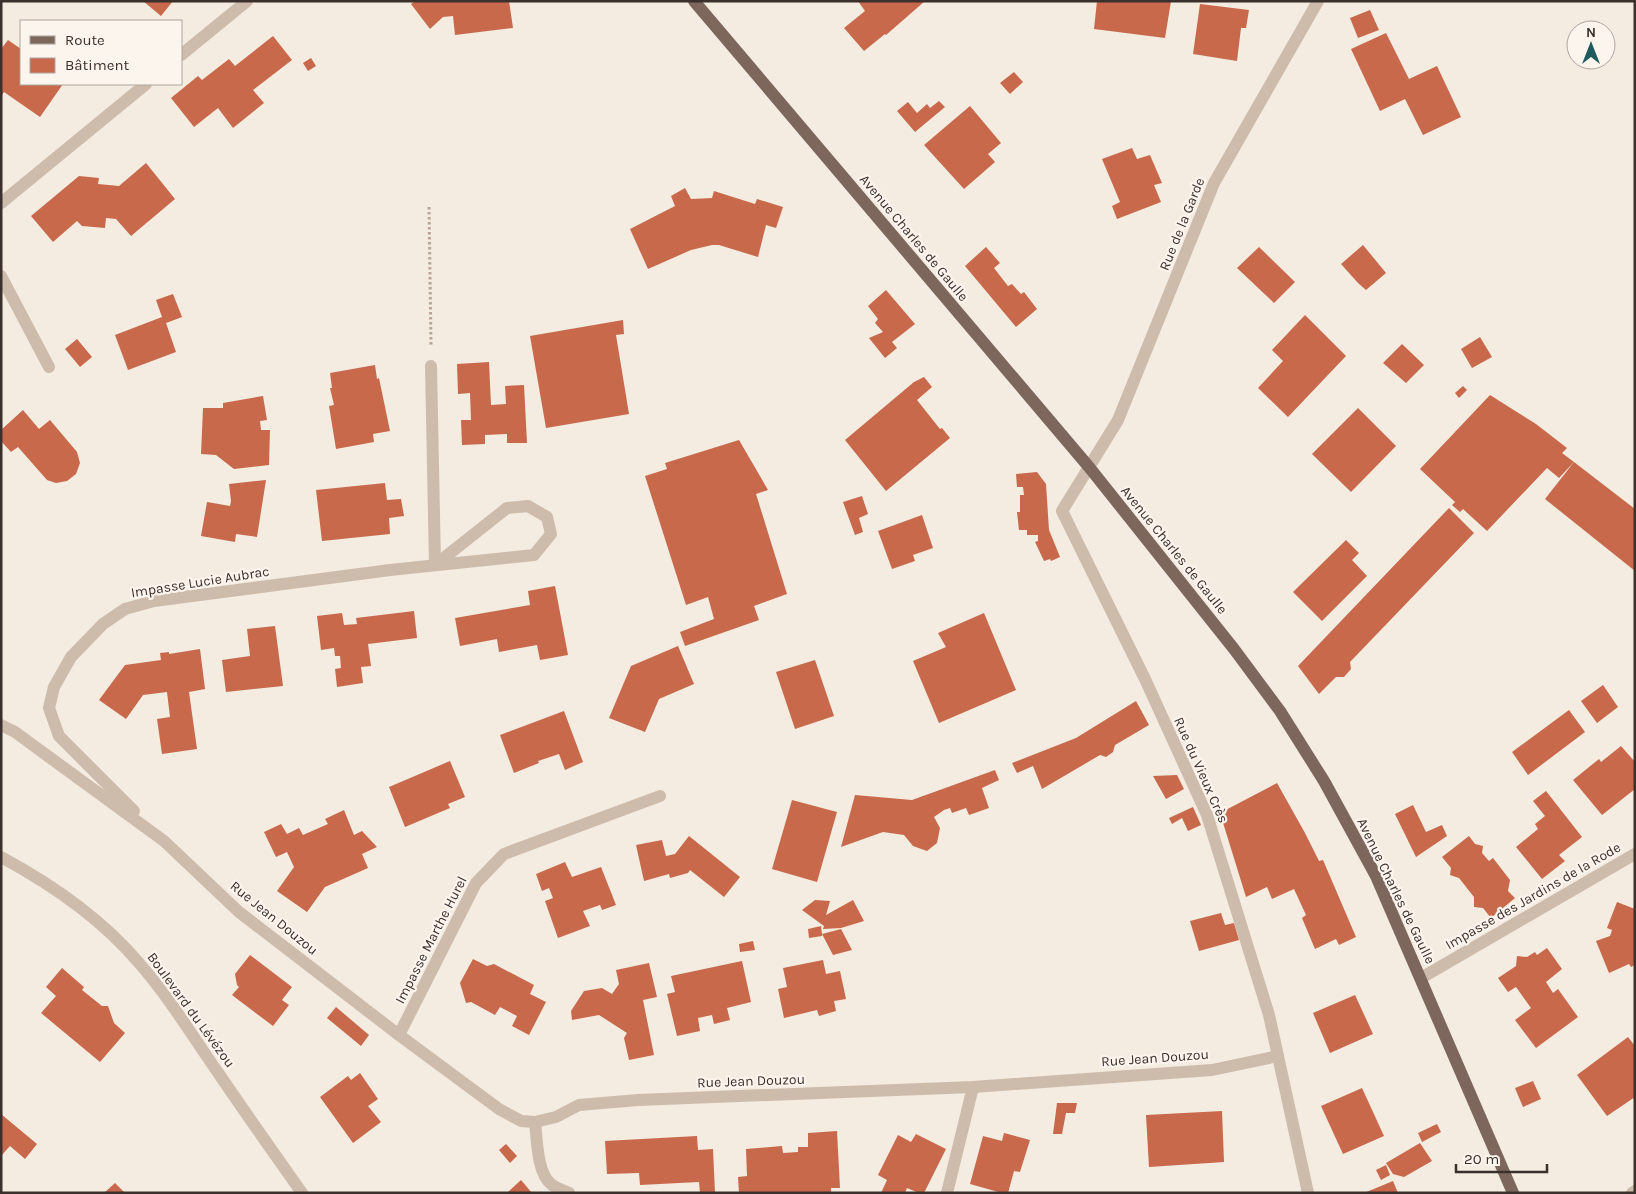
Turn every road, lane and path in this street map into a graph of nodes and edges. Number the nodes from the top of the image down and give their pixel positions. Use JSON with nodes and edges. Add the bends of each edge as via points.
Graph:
{"nodes":[{"id":1,"x":247,"y":1,"type":"edge"},
{"id":2,"x":694,"y":1,"type":"edge"},
{"id":3,"x":1318,"y":1,"type":"edge"},
{"id":4,"x":182,"y":54,"type":"edge"},
{"id":5,"x":145,"y":85,"type":"edge"},
{"id":6,"x":1,"y":203,"type":"edge"},
{"id":7,"x":428,"y":207,"type":"dead end"},
{"id":8,"x":1,"y":276,"type":"edge"},
{"id":9,"x":432,"y":366,"type":"joint"},
{"id":10,"x":49,"y":367,"type":"dead end"},
{"id":11,"x":1089,"y":466,"type":"junction"},
{"id":12,"x":435,"y":565,"type":"junction"},
{"id":13,"x":1,"y":725,"type":"edge"},
{"id":14,"x":660,"y":796,"type":"dead end"},
{"id":15,"x":164,"y":841,"type":"junction"},
{"id":16,"x":1635,"y":854,"type":"edge"},
{"id":17,"x":1,"y":857,"type":"edge"},
{"id":18,"x":1421,"y":978,"type":"junction"},
{"id":19,"x":399,"y":1035,"type":"junction"},
{"id":20,"x":1278,"y":1056,"type":"junction"},
{"id":21,"x":973,"y":1087,"type":"junction"},
{"id":22,"x":535,"y":1122,"type":"junction"},
{"id":23,"x":302,"y":1193,"type":"edge"},
{"id":24,"x":569,"y":1193,"type":"edge"},
{"id":25,"x":947,"y":1193,"type":"edge"},
{"id":26,"x":1308,"y":1193,"type":"edge"},
{"id":27,"x":1513,"y":1193,"type":"edge"}],
"edges":[{"from":1,"to":4,"type":"street"},
{"from":2,"to":11,"type":"main road","name":"Avenue Charles de Gaulle"},
{"from":3,"to":11,"type":"street","name":"Rue de la Garde","via":[[1214,183],[1118,420]]},
{"from":5,"to":6,"type":"street"},
{"from":7,"to":9,"type":"path"},
{"from":8,"to":10,"type":"street"},
{"from":9,"to":12,"type":"street"},
{"from":11,"to":18,"type":"main road","name":"Avenue Charles de Gaulle","via":[[1280,711],[1324,781],[1376,876]]},
{"from":11,"to":20,"type":"street","name":"Rue du Vieux Crès","via":[[1062,511],[1145,679],[1207,815],[1269,1015]]},
{"from":12,"to":12,"type":"street","name":"Impasse Lucie Aubrac","via":[[507,508],[528,506],[547,517],[552,534],[534,555]]},
{"from":12,"to":15,"type":"street","name":"Impasse Lucie Aubrac","via":[[154,602],[126,609],[103,624],[71,658],[54,686],[49,708],[59,736]]},
{"from":13,"to":15,"type":"street","name":"Rue Jean Douzou"},
{"from":14,"to":19,"type":"street","name":"Impasse Marthe Hurel","via":[[504,854],[476,883]]},
{"from":15,"to":19,"type":"street","name":"Rue Jean Douzou","via":[[239,912]]},
{"from":16,"to":18,"type":"street","name":"Impasse des Jardins de la Rode"},
{"from":17,"to":23,"type":"street","name":"Boulevard du Lévézou","via":[[72,899],[139,963],[174,1008]]},
{"from":18,"to":27,"type":"main road","name":"Avenue Charles de Gaulle"},
{"from":19,"to":22,"type":"street","name":"Rue Jean Douzou","via":[[499,1109],[521,1121]]},
{"from":20,"to":21,"type":"street","name":"Rue Jean Douzou","via":[[1212,1070]]},
{"from":20,"to":26,"type":"street","name":"Rue du Vieux Crès"},
{"from":21,"to":22,"type":"street","name":"Rue Jean Douzou","via":[[628,1101],[579,1105],[556,1117]]},
{"from":21,"to":25,"type":"street"},
{"from":22,"to":24,"type":"street","via":[[543,1175],[551,1185]]}]}
